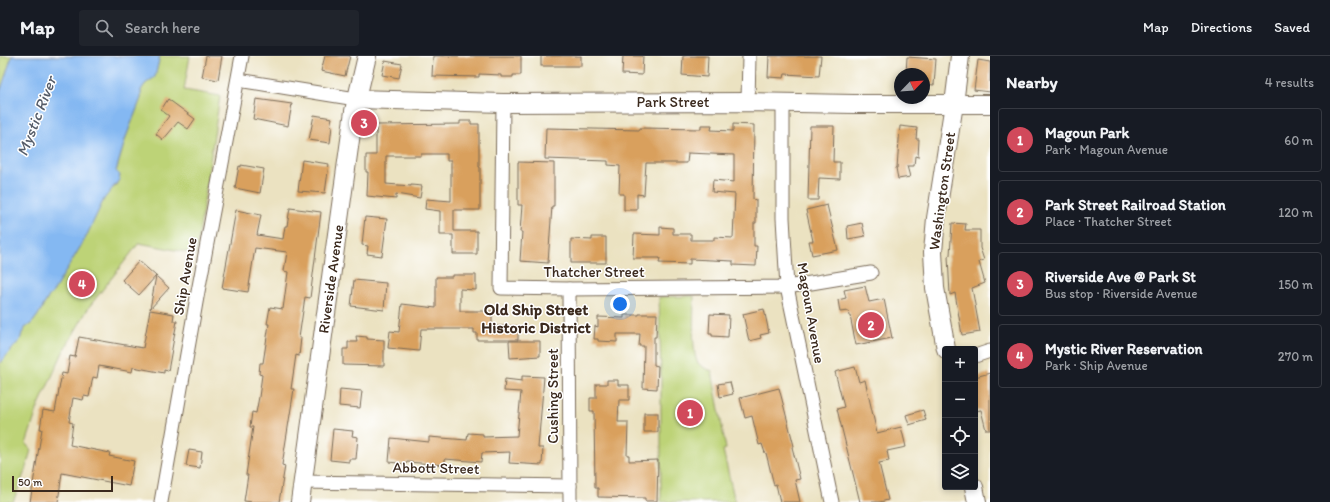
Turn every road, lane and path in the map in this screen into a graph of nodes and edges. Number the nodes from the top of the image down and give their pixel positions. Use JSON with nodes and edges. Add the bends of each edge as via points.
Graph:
{"nodes":[{"id":1,"x":242,"y":56,"type":"edge"},
{"id":2,"x":367,"y":56,"type":"edge"},
{"id":3,"x":749,"y":56,"type":"edge"},
{"id":4,"x":960,"y":56,"type":"edge"},
{"id":5,"x":238,"y":80,"type":"junction"},
{"id":6,"x":356,"y":99,"type":"junction"},
{"id":7,"x":748,"y":102,"type":"junction"},
{"id":8,"x":503,"y":103,"type":"junction"},
{"id":9,"x":783,"y":103,"type":"junction"},
{"id":10,"x":954,"y":104,"type":"junction"},
{"id":11,"x":990,"y":104,"type":"edge"},
{"id":12,"x":871,"y":273,"type":"dead end"},
{"id":13,"x":787,"y":287,"type":"junction"},
{"id":14,"x":569,"y":289,"type":"junction"},
{"id":15,"x":945,"y":346,"type":"edge"},
{"id":16,"x":990,"y":351,"type":"edge"},
{"id":17,"x":978,"y":355,"type":"edge"},
{"id":18,"x":302,"y":482,"type":"junction"},
{"id":19,"x":570,"y":486,"type":"junction"},
{"id":20,"x":975,"y":490,"type":"edge"},
{"id":21,"x":161,"y":502,"type":"edge"},
{"id":22,"x":300,"y":502,"type":"edge"},
{"id":23,"x":570,"y":502,"type":"edge"},
{"id":24,"x":832,"y":502,"type":"edge"},
{"id":25,"x":977,"y":502,"type":"edge"}],
"edges":[{"from":1,"to":5,"type":"street","name":"Ship Avenue"},
{"from":2,"to":6,"type":"street","name":"Riverside Avenue"},
{"from":3,"to":7,"type":"street"},
{"from":4,"to":10,"type":"street","name":"Washington Street"},
{"from":5,"to":6,"type":"street"},
{"from":5,"to":21,"type":"street","name":"Ship Avenue"},
{"from":6,"to":8,"type":"street","name":"Park Street"},
{"from":6,"to":18,"type":"street","name":"Riverside Avenue"},
{"from":7,"to":8,"type":"street","name":"Park Street"},
{"from":7,"to":9,"type":"street","name":"Park Street"},
{"from":8,"to":14,"type":"street","name":"Thatcher Street","via":[[501,288]]},
{"from":9,"to":10,"type":"street","name":"Park Street"},
{"from":9,"to":13,"type":"street","name":"Magoun Avenue","via":[[783,218]]},
{"from":10,"to":11,"type":"street","name":"Park Street"},
{"from":10,"to":15,"type":"street","name":"Washington Street","via":[[933,252],[935,288]]},
{"from":12,"to":13,"type":"street","name":"Thatcher Street"},
{"from":13,"to":14,"type":"street","name":"Thatcher Street"},
{"from":13,"to":24,"type":"street","name":"Magoun Avenue"},
{"from":14,"to":19,"type":"street","name":"Cushing Street"},
{"from":16,"to":17,"type":"street"},
{"from":18,"to":19,"type":"street","name":"Abbott Street"},
{"from":18,"to":22,"type":"street","name":"Riverside Avenue"},
{"from":19,"to":23,"type":"street","name":"Cushing Street"},
{"from":20,"to":25,"type":"street"}]}
